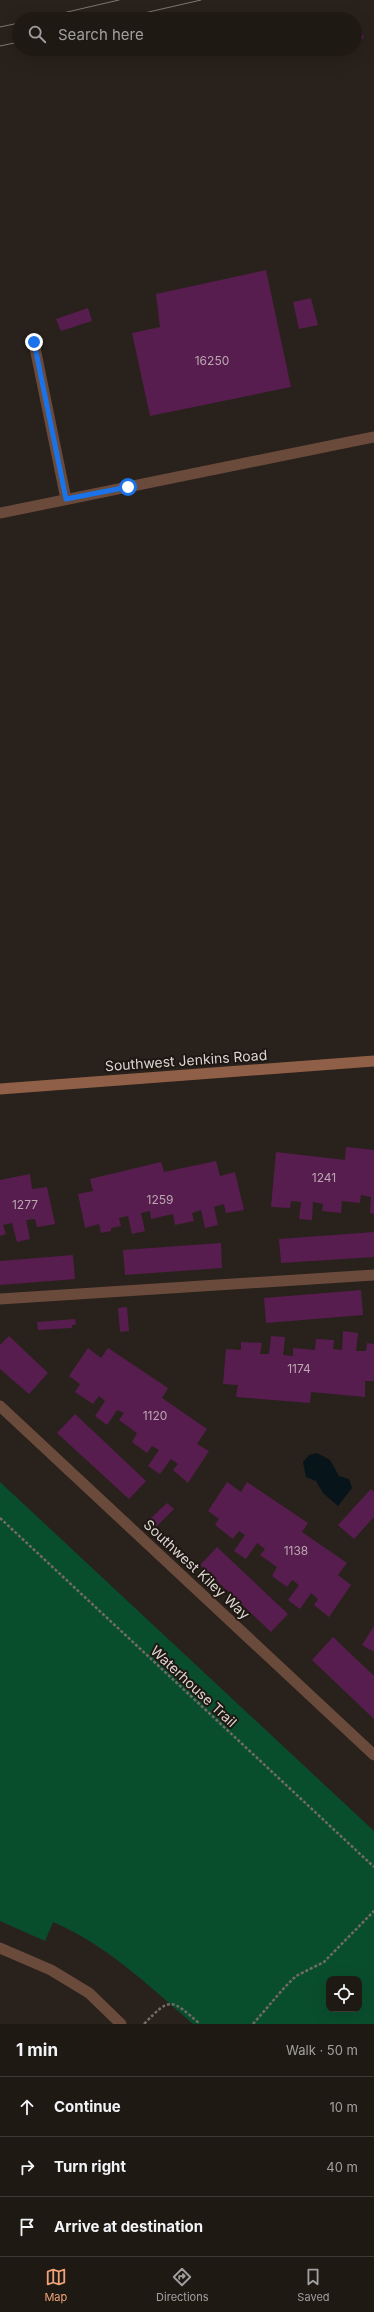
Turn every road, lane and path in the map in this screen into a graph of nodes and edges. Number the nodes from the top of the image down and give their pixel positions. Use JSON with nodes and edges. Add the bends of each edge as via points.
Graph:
{"nodes":[{"id":1,"x":34,"y":342,"type":"dead end"},
{"id":2,"x":374,"y":437,"type":"edge"},
{"id":3,"x":66,"y":499,"type":"junction"},
{"id":4,"x":0,"y":513,"type":"edge"},
{"id":5,"x":374,"y":1061,"type":"edge"},
{"id":6,"x":0,"y":1089,"type":"edge"},
{"id":7,"x":374,"y":1274,"type":"edge"},
{"id":8,"x":0,"y":1299,"type":"edge"},
{"id":9,"x":0,"y":1406,"type":"edge"},
{"id":10,"x":0,"y":1518,"type":"edge"},
{"id":11,"x":374,"y":1754,"type":"edge"},
{"id":12,"x":374,"y":1867,"type":"edge"},
{"id":13,"x":374,"y":1911,"type":"edge"},
{"id":14,"x":0,"y":1948,"type":"edge"},
{"id":15,"x":121,"y":2024,"type":"edge"},
{"id":16,"x":144,"y":2024,"type":"edge"},
{"id":17,"x":200,"y":2024,"type":"edge"},
{"id":18,"x":253,"y":2024,"type":"edge"}],
"edges":[{"from":1,"to":3,"type":"lane"},
{"from":2,"to":3,"type":"lane"},
{"from":3,"to":4,"type":"lane"},
{"from":5,"to":6,"type":"main road","name":"Southwest Jenkins Road"},
{"from":7,"to":8,"type":"lane"},
{"from":9,"to":11,"type":"lane","name":"Southwest Kiley Way"},
{"from":10,"to":12,"type":"path","name":"Waterhouse Trail"},
{"from":13,"to":18,"type":"path","via":[[324,1962],[292,1980]]},
{"from":14,"to":15,"type":"lane","via":[[51,1970],[89,1993]]},
{"from":16,"to":17,"type":"path","via":[[161,2006],[169,2004],[181,2007]]}]}
